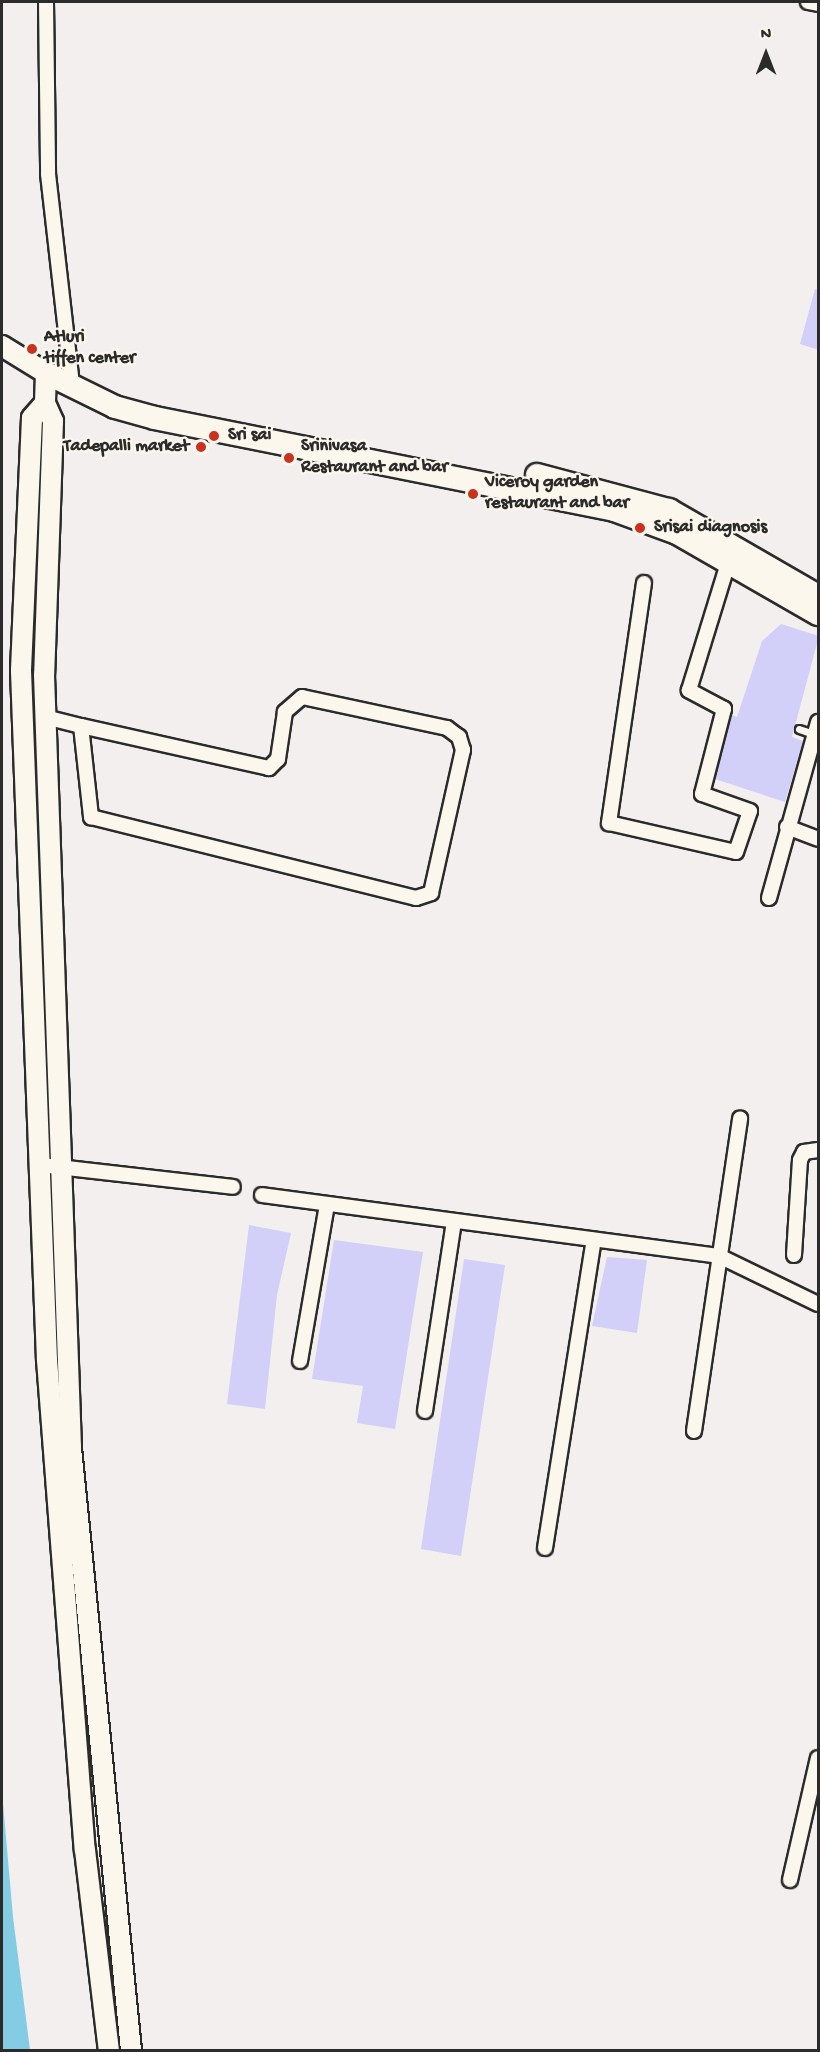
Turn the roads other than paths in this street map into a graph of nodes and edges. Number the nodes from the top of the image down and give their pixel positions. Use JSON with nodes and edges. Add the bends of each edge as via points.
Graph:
{"nodes":[{"id":1,"x":46,"y":2,"type":"edge"},
{"id":2,"x":808,"y":2,"type":"edge"},
{"id":3,"x":819,"y":4,"type":"edge"},
{"id":4,"x":2,"y":346,"type":"edge"},
{"id":5,"x":46,"y":373,"type":"junction"},
{"id":6,"x":72,"y":384,"type":"junction"},
{"id":7,"x":102,"y":400,"type":"junction"},
{"id":8,"x":45,"y":403,"type":"junction"},
{"id":9,"x":728,"y":563,"type":"junction"},
{"id":10,"x":645,"y":583,"type":"dead end"},
{"id":11,"x":819,"y":596,"type":"edge"},
{"id":12,"x":819,"y":614,"type":"edge"},
{"id":13,"x":45,"y":717,"type":"junction"},
{"id":14,"x":81,"y":726,"type":"junction"},
{"id":15,"x":799,"y":729,"type":"dead end"},
{"id":16,"x":817,"y":731,"type":"edge"},
{"id":17,"x":25,"y":801,"type":"junction"},
{"id":18,"x":47,"y":802,"type":"junction"},
{"id":19,"x":787,"y":827,"type":"junction"},
{"id":20,"x":819,"y":838,"type":"edge"},
{"id":21,"x":768,"y":898,"type":"dead end"},
{"id":22,"x":740,"y":1118,"type":"dead end"},
{"id":23,"x":819,"y":1150,"type":"edge"},
{"id":24,"x":40,"y":1165,"type":"junction"},
{"id":25,"x":62,"y":1168,"type":"junction"},
{"id":26,"x":233,"y":1187,"type":"dead end"},
{"id":27,"x":262,"y":1195,"type":"dead end"},
{"id":28,"x":327,"y":1204,"type":"junction"},
{"id":29,"x":454,"y":1221,"type":"junction"},
{"id":30,"x":594,"y":1240,"type":"junction"},
{"id":31,"x":794,"y":1255,"type":"dead end"},
{"id":32,"x":719,"y":1256,"type":"junction"},
{"id":33,"x":819,"y":1305,"type":"edge"},
{"id":34,"x":300,"y":1361,"type":"dead end"},
{"id":35,"x":69,"y":1388,"type":"junction"},
{"id":36,"x":49,"y":1390,"type":"junction"},
{"id":37,"x":425,"y":1411,"type":"dead end"},
{"id":38,"x":693,"y":1431,"type":"dead end"},
{"id":39,"x":545,"y":1548,"type":"dead end"},
{"id":40,"x":819,"y":1758,"type":"edge"},
{"id":41,"x":790,"y":1880,"type":"dead end"},
{"id":42,"x":109,"y":2050,"type":"edge"},
{"id":43,"x":131,"y":2050,"type":"edge"}],
"edges":[{"from":1,"to":6,"type":"street","via":[[48,174]]},
{"from":2,"to":3,"type":"street"},
{"from":4,"to":5,"type":"main road"},
{"from":5,"to":6,"type":"main road"},
{"from":5,"to":8,"type":"main road"},
{"from":6,"to":7,"type":"main road"},
{"from":7,"to":9,"type":"main road","via":[[155,418],[614,510],[677,533]]},
{"from":7,"to":11,"type":"main road","via":[[116,397],[642,500],[694,522]]},
{"from":8,"to":13,"type":"main road","via":[[52,422]]},
{"from":8,"to":17,"type":"main road","via":[[32,418],[23,560]]},
{"from":9,"to":10,"type":"street","via":[[688,690],[724,709],[702,794],[750,811],[736,852],[609,823]]},
{"from":9,"to":12,"type":"main road"},
{"from":13,"to":14,"type":"street"},
{"from":13,"to":18,"type":"main road"},
{"from":14,"to":14,"type":"street","via":[[91,817],[416,898],[431,893],[464,750],[459,737],[447,728],[302,698],[285,712],[278,759],[269,768]]},
{"from":15,"to":16,"type":"lane"},
{"from":16,"to":19,"type":"street"},
{"from":17,"to":18,"type":"main road"},
{"from":17,"to":24,"type":"main road"},
{"from":18,"to":25,"type":"main road"},
{"from":19,"to":20,"type":"street"},
{"from":19,"to":21,"type":"street"},
{"from":22,"to":32,"type":"street"},
{"from":23,"to":31,"type":"street","via":[[804,1152],[800,1160]]},
{"from":24,"to":25,"type":"street"},
{"from":24,"to":36,"type":"main road"},
{"from":25,"to":26,"type":"street"},
{"from":25,"to":35,"type":"main road"},
{"from":27,"to":28,"type":"street"},
{"from":28,"to":29,"type":"street"},
{"from":28,"to":34,"type":"street"},
{"from":29,"to":30,"type":"street"},
{"from":29,"to":37,"type":"street"},
{"from":30,"to":32,"type":"street"},
{"from":30,"to":39,"type":"street"},
{"from":32,"to":33,"type":"street"},
{"from":32,"to":38,"type":"street"},
{"from":35,"to":36,"type":"main road"},
{"from":35,"to":43,"type":"main road","via":[[93,1701]]},
{"from":36,"to":42,"type":"main road","via":[[85,1850]]},
{"from":40,"to":41,"type":"street"}]}
